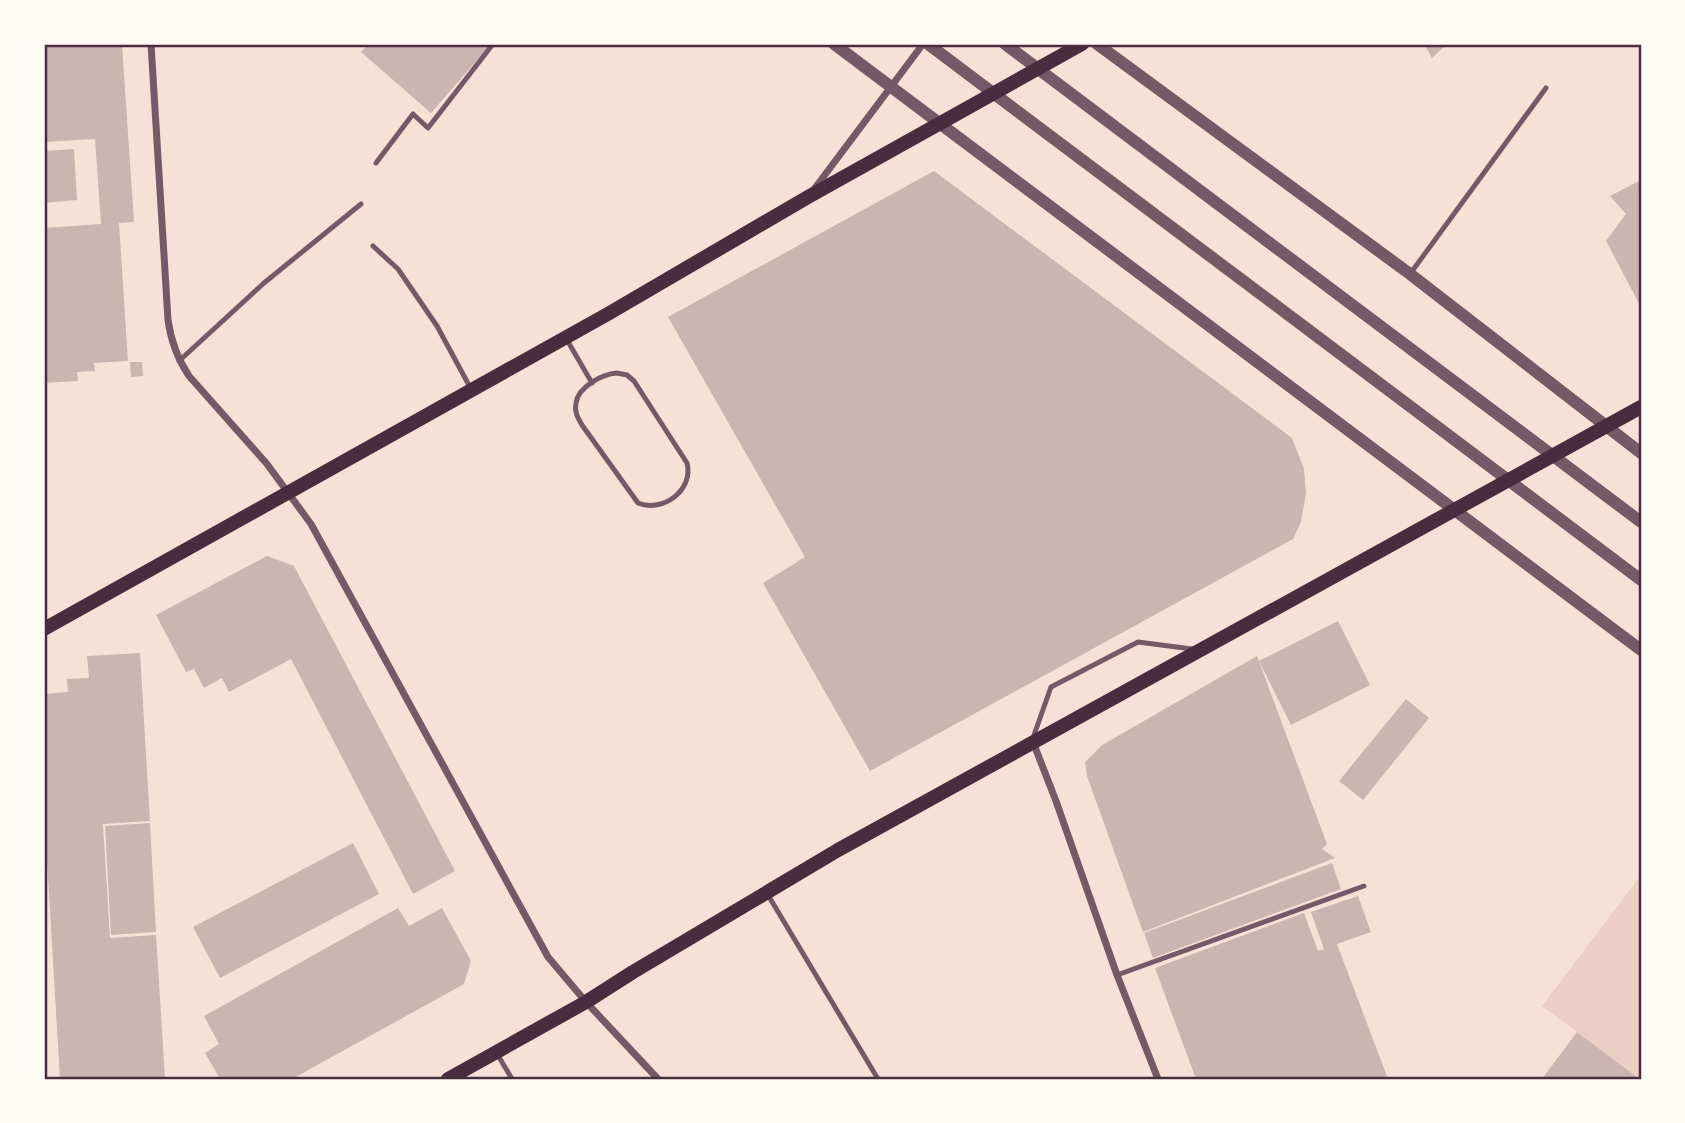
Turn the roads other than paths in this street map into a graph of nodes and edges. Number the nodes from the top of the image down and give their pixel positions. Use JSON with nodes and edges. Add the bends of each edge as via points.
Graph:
{"nodes":[{"id":1,"x":151,"y":44,"type":"edge"},
{"id":2,"x":493,"y":44,"type":"edge"},
{"id":3,"x":834,"y":44,"type":"edge"},
{"id":4,"x":925,"y":44,"type":"edge"},
{"id":5,"x":1005,"y":44,"type":"edge"},
{"id":6,"x":1082,"y":44,"type":"edge"},
{"id":7,"x":1097,"y":44,"type":"edge"},
{"id":8,"x":1038,"y":69,"type":"junction"},
{"id":9,"x":892,"y":86,"type":"junction"},
{"id":10,"x":1546,"y":88,"type":"dead end"},
{"id":11,"x":995,"y":93,"type":"junction"},
{"id":12,"x":941,"y":124,"type":"junction"},
{"id":13,"x":376,"y":163,"type":"dead end"},
{"id":14,"x":808,"y":197,"type":"junction"},
{"id":15,"x":360,"y":204,"type":"dead end"},
{"id":16,"x":373,"y":246,"type":"dead end"},
{"id":17,"x":1410,"y":274,"type":"junction"},
{"id":18,"x":565,"y":338,"type":"junction"},
{"id":19,"x":179,"y":361,"type":"junction"},
{"id":20,"x":592,"y":383,"type":"junction"},
{"id":21,"x":471,"y":389,"type":"junction"},
{"id":22,"x":1641,"y":407,"type":"edge"},
{"id":23,"x":1606,"y":426,"type":"junction"},
{"id":24,"x":1641,"y":453,"type":"edge"},
{"id":25,"x":1553,"y":455,"type":"junction"},
{"id":26,"x":1508,"y":480,"type":"junction"},
{"id":27,"x":290,"y":492,"type":"junction"},
{"id":28,"x":1455,"y":510,"type":"junction"},
{"id":29,"x":1641,"y":522,"type":"edge"},
{"id":30,"x":1641,"y":580,"type":"edge"},
{"id":31,"x":44,"y":629,"type":"edge"},
{"id":32,"x":1199,"y":650,"type":"junction"},
{"id":33,"x":1641,"y":650,"type":"edge"},
{"id":34,"x":1032,"y":741,"type":"junction"},
{"id":35,"x":1364,"y":886,"type":"dead end"},
{"id":36,"x":767,"y":892,"type":"junction"},
{"id":37,"x":1117,"y":975,"type":"junction"},
{"id":38,"x":586,"y":1002,"type":"junction"},
{"id":39,"x":496,"y":1052,"type":"junction"},
{"id":40,"x":448,"y":1079,"type":"edge"},
{"id":41,"x":512,"y":1079,"type":"edge"},
{"id":42,"x":658,"y":1079,"type":"edge"},
{"id":43,"x":878,"y":1079,"type":"edge"},
{"id":44,"x":1158,"y":1079,"type":"edge"}],
"edges":[{"from":1,"to":19,"type":"street","via":[[168,320]]},
{"from":2,"to":13,"type":"lane","via":[[428,128],[412,114]]},
{"from":3,"to":9,"type":"street"},
{"from":4,"to":9,"type":"street"},
{"from":4,"to":11,"type":"street"},
{"from":5,"to":8,"type":"street"},
{"from":6,"to":8,"type":"main road"},
{"from":7,"to":17,"type":"street"},
{"from":8,"to":11,"type":"main road"},
{"from":8,"to":25,"type":"street"},
{"from":9,"to":12,"type":"street"},
{"from":9,"to":14,"type":"street"},
{"from":10,"to":17,"type":"lane"},
{"from":11,"to":12,"type":"main road"},
{"from":11,"to":26,"type":"street"},
{"from":12,"to":14,"type":"main road"},
{"from":12,"to":28,"type":"street"},
{"from":14,"to":18,"type":"main road"},
{"from":15,"to":19,"type":"lane"},
{"from":16,"to":21,"type":"lane","via":[[398,269],[437,326]]},
{"from":17,"to":23,"type":"street"},
{"from":18,"to":20,"type":"lane"},
{"from":18,"to":21,"type":"main road"},
{"from":19,"to":27,"type":"street"},
{"from":20,"to":20,"type":"lane","via":[[617,373],[634,382],[688,463],[690,473],[676,496],[659,505],[638,503],[576,413],[576,400]]},
{"from":21,"to":27,"type":"main road"},
{"from":22,"to":23,"type":"main road"},
{"from":23,"to":24,"type":"street"},
{"from":23,"to":25,"type":"main road"},
{"from":25,"to":26,"type":"main road"},
{"from":25,"to":29,"type":"street"},
{"from":26,"to":28,"type":"main road"},
{"from":26,"to":30,"type":"street"},
{"from":27,"to":31,"type":"main road"},
{"from":27,"to":38,"type":"street","via":[[548,957]]},
{"from":28,"to":32,"type":"main road"},
{"from":28,"to":33,"type":"street"},
{"from":32,"to":34,"type":"main road"},
{"from":32,"to":34,"type":"lane","via":[[1138,642],[1051,687]]},
{"from":34,"to":36,"type":"main road"},
{"from":34,"to":37,"type":"street"},
{"from":35,"to":37,"type":"lane"},
{"from":36,"to":38,"type":"main road"},
{"from":36,"to":43,"type":"lane"},
{"from":37,"to":44,"type":"street"},
{"from":38,"to":39,"type":"main road"},
{"from":38,"to":42,"type":"street"},
{"from":39,"to":40,"type":"main road"},
{"from":39,"to":41,"type":"lane"}]}
